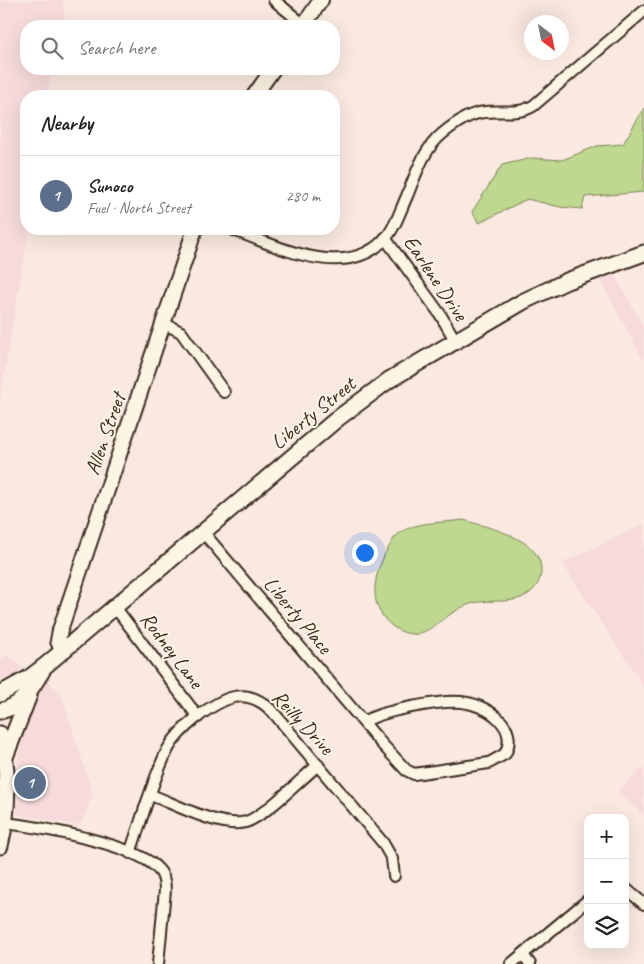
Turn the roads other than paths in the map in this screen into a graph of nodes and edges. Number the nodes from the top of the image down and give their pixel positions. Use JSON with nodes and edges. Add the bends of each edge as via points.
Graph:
{"nodes":[{"id":1,"x":274,"y":0,"type":"edge"},
{"id":2,"x":321,"y":0,"type":"edge"},
{"id":3,"x":644,"y":11,"type":"edge"},
{"id":4,"x":297,"y":20,"type":"edge"},
{"id":5,"x":308,"y":20,"type":"edge"},
{"id":6,"x":269,"y":75,"type":"edge"},
{"id":7,"x":258,"y":90,"type":"edge"},
{"id":8,"x":193,"y":235,"type":"edge"},
{"id":9,"x":248,"y":235,"type":"edge"},
{"id":10,"x":385,"y":238,"type":"junction"},
{"id":11,"x":644,"y":253,"type":"edge"},
{"id":12,"x":163,"y":323,"type":"junction"},
{"id":13,"x":456,"y":340,"type":"junction"},
{"id":14,"x":224,"y":392,"type":"dead end"},
{"id":15,"x":203,"y":532,"type":"junction"},
{"id":16,"x":115,"y":607,"type":"junction"},
{"id":17,"x":62,"y":651,"type":"junction"},
{"id":18,"x":46,"y":665,"type":"junction"},
{"id":19,"x":0,"y":694,"type":"edge"},
{"id":20,"x":29,"y":694,"type":"junction"},
{"id":21,"x":0,"y":711,"type":"edge"},
{"id":22,"x":198,"y":717,"type":"junction"},
{"id":23,"x":364,"y":722,"type":"junction"},
{"id":24,"x":0,"y":734,"type":"edge"},
{"id":25,"x":5,"y":757,"type":"junction"},
{"id":26,"x":318,"y":766,"type":"junction"},
{"id":27,"x":151,"y":795,"type":"junction"},
{"id":28,"x":5,"y":822,"type":"junction"},
{"id":29,"x":0,"y":846,"type":"edge"},
{"id":30,"x":130,"y":853,"type":"junction"},
{"id":31,"x":394,"y":876,"type":"dead end"},
{"id":32,"x":629,"y":891,"type":"edge"},
{"id":33,"x":584,"y":903,"type":"edge"},
{"id":34,"x":644,"y":904,"type":"edge"},
{"id":35,"x":523,"y":955,"type":"junction"},
{"id":36,"x":158,"y":964,"type":"edge"},
{"id":37,"x":511,"y":964,"type":"edge"},
{"id":38,"x":530,"y":964,"type":"edge"}],
"edges":[{"from":1,"to":4,"type":"street"},
{"from":2,"to":5,"type":"street"},
{"from":3,"to":10,"type":"street","via":[[533,106],[517,112],[479,112],[441,135],[421,162]]},
{"from":6,"to":7,"type":"street"},
{"from":8,"to":12,"type":"street","name":"Allen Street"},
{"from":9,"to":10,"type":"street","via":[[328,260],[364,252]]},
{"from":10,"to":13,"type":"street","name":"Earlene Drive"},
{"from":11,"to":13,"type":"main road","name":"Liberty Street","via":[[550,288]]},
{"from":12,"to":14,"type":"street","via":[[181,332]]},
{"from":12,"to":17,"type":"street","name":"Allen Street","via":[[60,630],[58,641]]},
{"from":13,"to":15,"type":"main road","name":"Liberty Street","via":[[361,399]]},
{"from":15,"to":16,"type":"main road","name":"Liberty Street"},
{"from":15,"to":23,"type":"street","name":"Liberty Place"},
{"from":16,"to":17,"type":"main road","name":"Liberty Street"},
{"from":16,"to":22,"type":"street","name":"Rodney Lane"},
{"from":17,"to":18,"type":"main road","name":"Liberty Street"},
{"from":18,"to":19,"type":"main road","name":"Liberty Street"},
{"from":18,"to":20,"type":"main road","name":"Liberty Street"},
{"from":20,"to":21,"type":"main road","name":"Liberty Street","via":[[16,706]]},
{"from":20,"to":25,"type":"main road"},
{"from":22,"to":26,"type":"street","name":"Reilly Drive","via":[[231,697],[257,699],[273,712]]},
{"from":22,"to":27,"type":"street","name":"Reilly Drive","via":[[171,743]]},
{"from":23,"to":23,"type":"street","name":"Liberty Place","via":[[414,774],[494,762],[504,754],[509,740],[500,720],[462,702],[379,714]]},
{"from":24,"to":25,"type":"main road"},
{"from":25,"to":28,"type":"main road"},
{"from":26,"to":27,"type":"street","via":[[261,813],[239,823],[217,820]]},
{"from":26,"to":31,"type":"street","name":"Reilly Drive","via":[[387,848]]},
{"from":27,"to":30,"type":"street","name":"Reilly Drive"},
{"from":28,"to":29,"type":"main road"},
{"from":28,"to":30,"type":"street","via":[[75,835]]},
{"from":30,"to":36,"type":"street","via":[[151,863],[164,880],[166,890]]},
{"from":32,"to":34,"type":"street"},
{"from":33,"to":35,"type":"street"},
{"from":35,"to":37,"type":"street"},
{"from":35,"to":38,"type":"street"}]}
